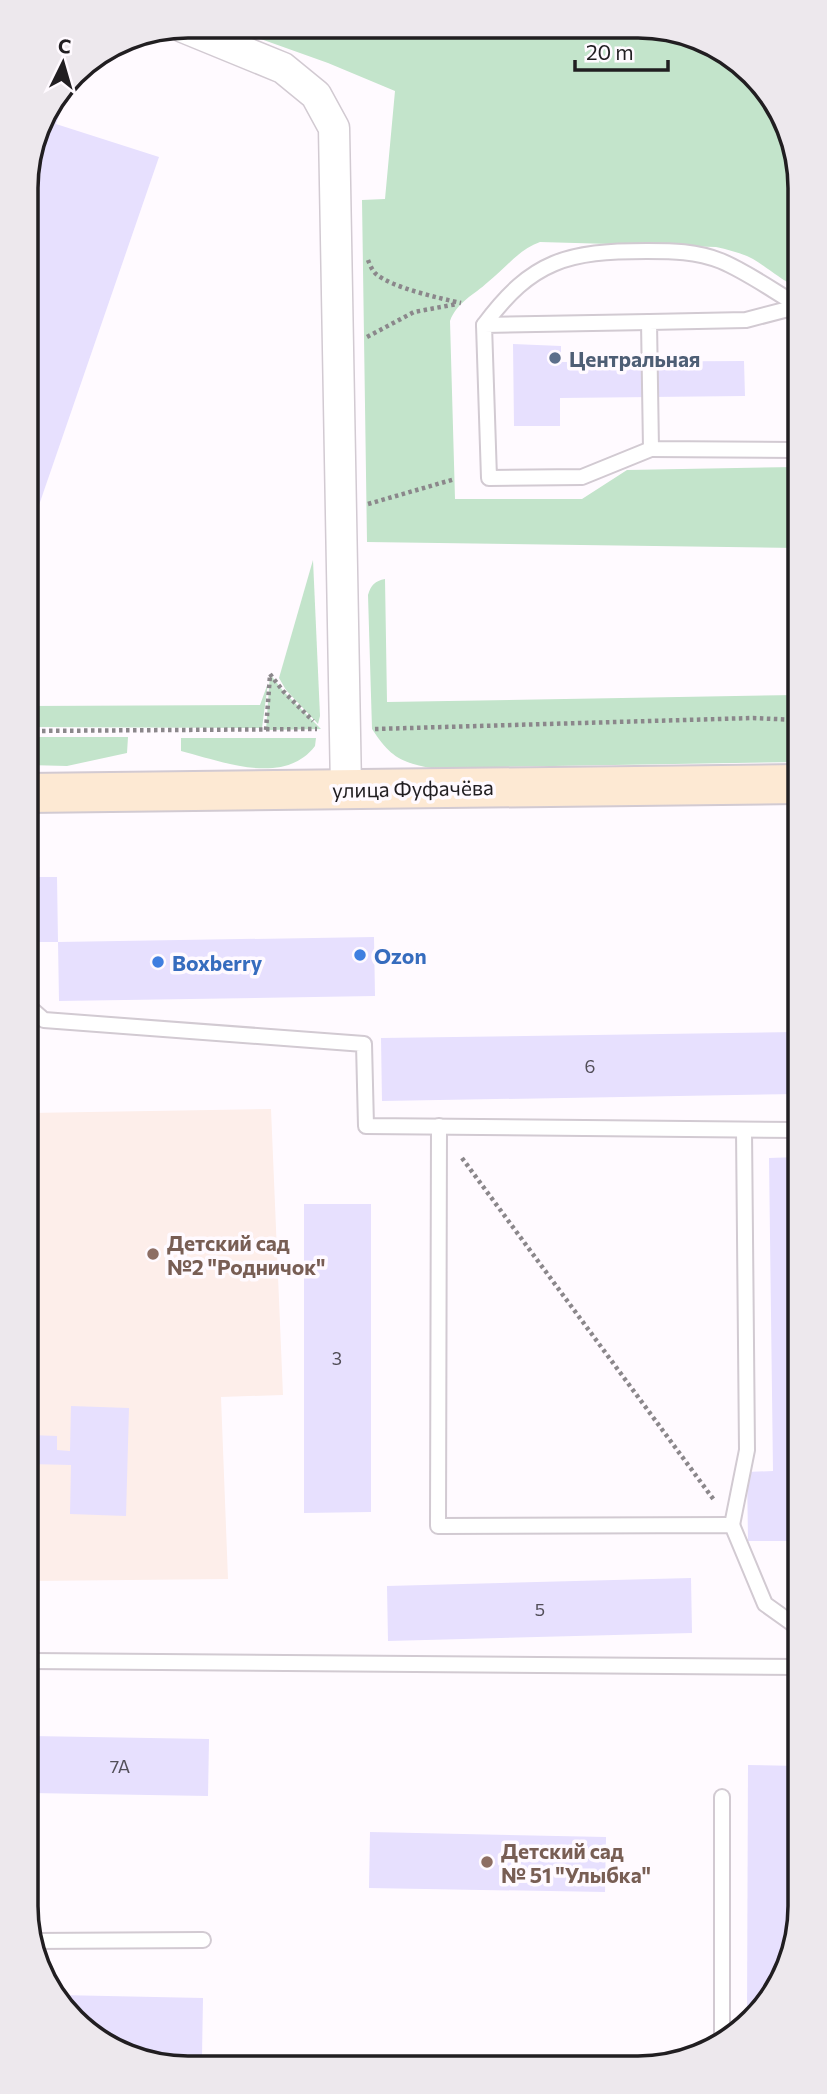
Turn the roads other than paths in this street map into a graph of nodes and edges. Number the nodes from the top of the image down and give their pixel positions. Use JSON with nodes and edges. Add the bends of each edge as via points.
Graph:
{"nodes":[{"id":1,"x":210,"y":38,"type":"edge"},
{"id":2,"x":788,"y":301,"type":"edge"},
{"id":3,"x":788,"y":308,"type":"edge"},
{"id":4,"x":649,"y":322,"type":"junction"},
{"id":5,"x":484,"y":325,"type":"junction"},
{"id":6,"x":651,"y":449,"type":"junction"},
{"id":7,"x":788,"y":450,"type":"edge"},
{"id":8,"x":788,"y":784,"type":"edge"},
{"id":9,"x":346,"y":789,"type":"junction"},
{"id":10,"x":39,"y":793,"type":"edge"},
{"id":11,"x":39,"y":1015,"type":"edge"},
{"id":12,"x":439,"y":1126,"type":"junction"},
{"id":13,"x":744,"y":1130,"type":"junction"},
{"id":14,"x":788,"y":1130,"type":"edge"},
{"id":15,"x":732,"y":1525,"type":"junction"},
{"id":16,"x":788,"y":1620,"type":"edge"},
{"id":17,"x":38,"y":1661,"type":"edge"},
{"id":18,"x":788,"y":1667,"type":"edge"},
{"id":19,"x":722,"y":1797,"type":"dead end"},
{"id":20,"x":202,"y":1940,"type":"dead end"},
{"id":21,"x":43,"y":1941,"type":"edge"},
{"id":22,"x":722,"y":2030,"type":"edge"}],
"edges":[{"from":1,"to":9,"type":"street","via":[[283,68],[316,95],[334,128]]},
{"from":2,"to":5,"type":"lane","via":[[721,261],[686,251],[611,251],[559,260],[526,278]]},
{"from":3,"to":4,"type":"lane","via":[[746,320]]},
{"from":4,"to":5,"type":"lane"},
{"from":4,"to":6,"type":"lane"},
{"from":5,"to":6,"type":"lane","via":[[489,478],[582,477]]},
{"from":6,"to":7,"type":"lane"},
{"from":8,"to":9,"type":"street","name":"улица Фуфачёва"},
{"from":9,"to":10,"type":"street","name":"улица Фуфачёва"},
{"from":11,"to":12,"type":"lane","via":[[44,1020],[364,1044],[366,1126]]},
{"from":12,"to":13,"type":"lane"},
{"from":12,"to":15,"type":"lane","via":[[439,1526]]},
{"from":13,"to":14,"type":"lane"},
{"from":13,"to":15,"type":"lane","via":[[747,1450]]},
{"from":15,"to":16,"type":"lane","via":[[765,1604]]},
{"from":17,"to":18,"type":"lane"},
{"from":19,"to":22,"type":"lane"},
{"from":20,"to":21,"type":"lane"}]}
